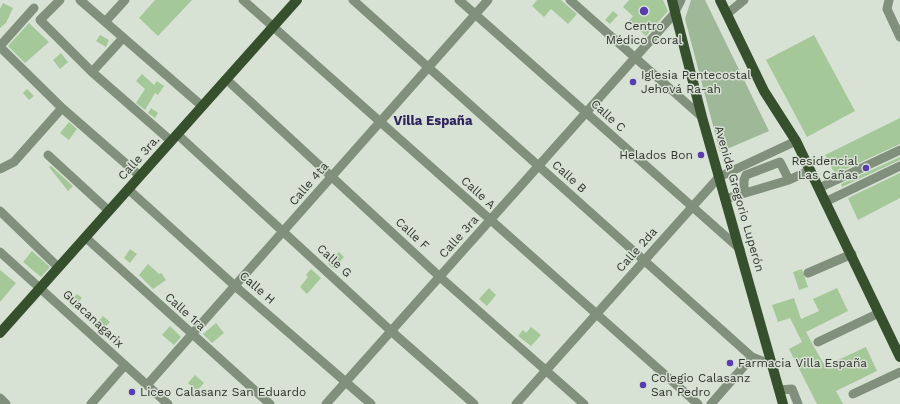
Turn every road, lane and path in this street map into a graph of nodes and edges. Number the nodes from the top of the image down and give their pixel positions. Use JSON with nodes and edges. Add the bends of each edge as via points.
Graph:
{"nodes":[{"id":1,"x":28,"y":0,"type":"edge"},
{"id":2,"x":60,"y":0,"type":"edge"},
{"id":3,"x":80,"y":0,"type":"edge"},
{"id":4,"x":125,"y":0,"type":"edge"},
{"id":5,"x":243,"y":0,"type":"edge"},
{"id":6,"x":297,"y":0,"type":"edge"},
{"id":7,"x":353,"y":0,"type":"edge"},
{"id":8,"x":459,"y":0,"type":"edge"},
{"id":9,"x":488,"y":0,"type":"edge"},
{"id":10,"x":570,"y":0,"type":"edge"},
{"id":11,"x":672,"y":0,"type":"edge"},
{"id":12,"x":681,"y":0,"type":"edge"},
{"id":13,"x":720,"y":0,"type":"edge"},
{"id":14,"x":889,"y":0,"type":"edge"},
{"id":15,"x":740,"y":1,"type":"edge"},
{"id":16,"x":34,"y":8,"type":"junction"},
{"id":17,"x":475,"y":14,"type":"junction"},
{"id":18,"x":674,"y":14,"type":"junction"},
{"id":19,"x":727,"y":14,"type":"junction"},
{"id":20,"x":40,"y":20,"type":"junction"},
{"id":21,"x":105,"y":22,"type":"junction"},
{"id":22,"x":273,"y":26,"type":"junction"},
{"id":23,"x":900,"y":37,"type":"edge"},
{"id":24,"x":123,"y":38,"type":"junction"},
{"id":25,"x":1,"y":49,"type":"edge"},
{"id":26,"x":635,"y":58,"type":"junction"},
{"id":27,"x":428,"y":67,"type":"junction"},
{"id":28,"x":92,"y":72,"type":"junction"},
{"id":29,"x":226,"y":79,"type":"junction"},
{"id":30,"x":202,"y":106,"type":"junction"},
{"id":31,"x":62,"y":108,"type":"junction"},
{"id":32,"x":586,"y":113,"type":"junction"},
{"id":33,"x":702,"y":117,"type":"junction"},
{"id":34,"x":380,"y":122,"type":"junction"},
{"id":35,"x":174,"y":137,"type":"junction"},
{"id":36,"x":796,"y":141,"type":"junction"},
{"id":37,"x":774,"y":150,"type":"junction"},
{"id":38,"x":900,"y":150,"type":"edge"},
{"id":39,"x":48,"y":155,"type":"dead end"},
{"id":40,"x":780,"y":162,"type":"junction"},
{"id":41,"x":538,"y":166,"type":"junction"},
{"id":42,"x":900,"y":166,"type":"edge"},
{"id":43,"x":0,"y":169,"type":"edge"},
{"id":44,"x":810,"y":170,"type":"junction"},
{"id":45,"x":140,"y":176,"type":"junction"},
{"id":46,"x":332,"y":176,"type":"junction"},
{"id":47,"x":719,"y":177,"type":"junction"},
{"id":48,"x":789,"y":180,"type":"junction"},
{"id":49,"x":819,"y":188,"type":"junction"},
{"id":50,"x":128,"y":189,"type":"junction"},
{"id":51,"x":744,"y":193,"type":"junction"},
{"id":52,"x":725,"y":199,"type":"junction"},
{"id":53,"x":825,"y":202,"type":"junction"},
{"id":54,"x":692,"y":207,"type":"junction"},
{"id":55,"x":0,"y":211,"type":"edge"},
{"id":56,"x":109,"y":211,"type":"junction"},
{"id":57,"x":491,"y":220,"type":"junction"},
{"id":58,"x":284,"y":231,"type":"junction"},
{"id":59,"x":85,"y":238,"type":"junction"},
{"id":60,"x":740,"y":250,"type":"junction"},
{"id":61,"x":0,"y":252,"type":"edge"},
{"id":62,"x":852,"y":254,"type":"junction"},
{"id":63,"x":644,"y":260,"type":"junction"},
{"id":64,"x":58,"y":267,"type":"junction"},
{"id":65,"x":808,"y":273,"type":"dead end"},
{"id":66,"x":440,"y":277,"type":"junction"},
{"id":67,"x":235,"y":286,"type":"junction"},
{"id":68,"x":41,"y":287,"type":"junction"},
{"id":69,"x":879,"y":313,"type":"junction"},
{"id":70,"x":597,"y":314,"type":"junction"},
{"id":71,"x":391,"y":331,"type":"junction"},
{"id":72,"x":0,"y":332,"type":"edge"},
{"id":73,"x":192,"y":334,"type":"junction"},
{"id":74,"x":818,"y":342,"type":"dead end"},
{"id":75,"x":752,"y":357,"type":"junction"},
{"id":76,"x":900,"y":357,"type":"edge"},
{"id":77,"x":125,"y":365,"type":"junction"},
{"id":78,"x":772,"y":365,"type":"junction"},
{"id":79,"x":546,"y":370,"type":"junction"},
{"id":80,"x":900,"y":372,"type":"edge"},
{"id":81,"x":346,"y":382,"type":"junction"},
{"id":82,"x":148,"y":385,"type":"junction"},
{"id":83,"x":779,"y":390,"type":"junction"},
{"id":84,"x":853,"y":394,"type":"dead end"},
{"id":85,"x":0,"y":398,"type":"edge"},
{"id":86,"x":6,"y":404,"type":"edge"},
{"id":87,"x":91,"y":404,"type":"edge"},
{"id":88,"x":168,"y":404,"type":"edge"},
{"id":89,"x":270,"y":404,"type":"edge"},
{"id":90,"x":326,"y":404,"type":"edge"},
{"id":91,"x":371,"y":404,"type":"edge"},
{"id":92,"x":474,"y":404,"type":"edge"},
{"id":93,"x":516,"y":404,"type":"edge"},
{"id":94,"x":584,"y":404,"type":"edge"},
{"id":95,"x":698,"y":404,"type":"edge"},
{"id":96,"x":711,"y":404,"type":"edge"},
{"id":97,"x":783,"y":404,"type":"edge"},
{"id":98,"x":798,"y":404,"type":"edge"}],
"edges":[{"from":1,"to":16,"type":"street","name":"Calle G"},
{"from":2,"to":20,"type":"street"},
{"from":3,"to":21,"type":"street"},
{"from":4,"to":21,"type":"street"},
{"from":5,"to":22,"type":"street","name":"Calle A"},
{"from":6,"to":22,"type":"main road","name":"Calle 3ra."},
{"from":7,"to":27,"type":"street","name":"Calle B"},
{"from":8,"to":17,"type":"street","name":"Calle C"},
{"from":9,"to":17,"type":"street","name":"Calle 4ta"},
{"from":10,"to":26,"type":"street"},
{"from":11,"to":18,"type":"main road","name":"Avenida Gregorio Luperón"},
{"from":12,"to":18,"type":"street","name":"Calle 3ra"},
{"from":13,"to":19,"type":"main road"},
{"from":14,"to":23,"type":"street","via":[[887,9]]},
{"from":15,"to":19,"type":"street"},
{"from":16,"to":20,"type":"street","name":"Calle G"},
{"from":16,"to":25,"type":"street"},
{"from":17,"to":27,"type":"street","name":"Calle 4ta"},
{"from":17,"to":32,"type":"street","name":"Calle C"},
{"from":18,"to":26,"type":"street","name":"Calle 3ra"},
{"from":18,"to":33,"type":"main road","name":"Avenida Gregorio Luperón"},
{"from":19,"to":36,"type":"main road","via":[[764,91]]},
{"from":20,"to":28,"type":"street","name":"Calle G"},
{"from":21,"to":24,"type":"street"},
{"from":22,"to":29,"type":"main road","name":"Calle 3ra."},
{"from":22,"to":34,"type":"street","name":"Calle A"},
{"from":24,"to":28,"type":"street"},
{"from":24,"to":30,"type":"street"},
{"from":25,"to":31,"type":"street"},
{"from":26,"to":32,"type":"street","name":"Calle 3ra"},
{"from":26,"to":33,"type":"street"},
{"from":27,"to":34,"type":"street","name":"Calle 4ta"},
{"from":27,"to":41,"type":"street","name":"Calle B"},
{"from":28,"to":35,"type":"street","name":"Calle G"},
{"from":29,"to":30,"type":"main road","name":"Calle 3ra."},
{"from":29,"to":46,"type":"street","name":"Calle F"},
{"from":30,"to":35,"type":"main road","name":"Calle 3ra."},
{"from":31,"to":43,"type":"street","via":[[14,162]]},
{"from":31,"to":45,"type":"street"},
{"from":32,"to":41,"type":"street","name":"Calle 3ra"},
{"from":32,"to":54,"type":"street","name":"Calle C"},
{"from":33,"to":47,"type":"main road","name":"Avenida Gregorio Luperón"},
{"from":34,"to":46,"type":"street","name":"Calle 4ta"},
{"from":34,"to":57,"type":"street","name":"Calle A"},
{"from":35,"to":45,"type":"main road","name":"Calle 3ra."},
{"from":35,"to":58,"type":"street","name":"Calle G"},
{"from":36,"to":37,"type":"street","name":"Calle 2da"},
{"from":36,"to":44,"type":"main road"},
{"from":37,"to":40,"type":"street"},
{"from":37,"to":47,"type":"street","name":"Calle 2da"},
{"from":38,"to":49,"type":"street"},
{"from":39,"to":56,"type":"street"},
{"from":40,"to":48,"type":"street"},
{"from":40,"to":51,"type":"street","via":[[746,175]]},
{"from":41,"to":57,"type":"street","name":"Calle 3ra"},
{"from":41,"to":63,"type":"street","name":"Calle B"},
{"from":42,"to":53,"type":"street"},
{"from":44,"to":48,"type":"street"},
{"from":44,"to":49,"type":"main road"},
{"from":45,"to":50,"type":"main road","name":"Calle 3ra."},
{"from":46,"to":58,"type":"street","name":"Calle 4ta"},
{"from":46,"to":66,"type":"street","name":"Calle F"},
{"from":47,"to":52,"type":"main road","name":"Avenida Gregorio Luperón"},
{"from":47,"to":54,"type":"street","name":"Calle 2da"},
{"from":48,"to":51,"type":"street"},
{"from":49,"to":53,"type":"main road"},
{"from":50,"to":56,"type":"main road","name":"Calle 3ra."},
{"from":50,"to":67,"type":"street","name":"Calle H"},
{"from":51,"to":52,"type":"street"},
{"from":52,"to":60,"type":"main road","name":"Avenida Gregorio Luperón"},
{"from":53,"to":62,"type":"main road"},
{"from":54,"to":60,"type":"street","name":"Calle C"},
{"from":54,"to":63,"type":"street","name":"Calle 2da"},
{"from":55,"to":64,"type":"street"},
{"from":56,"to":59,"type":"main road","name":"Calle 3ra."},
{"from":57,"to":66,"type":"street","name":"Calle 3ra"},
{"from":57,"to":70,"type":"street","name":"Calle A"},
{"from":58,"to":67,"type":"street","name":"Calle 4ta"},
{"from":58,"to":71,"type":"street","name":"Calle G"},
{"from":59,"to":64,"type":"main road","name":"Calle 3ra."},
{"from":59,"to":73,"type":"street","name":"Calle 1ra"},
{"from":60,"to":78,"type":"main road","name":"Avenida Gregorio Luperón"},
{"from":61,"to":68,"type":"street","name":"Guacanagarix"},
{"from":62,"to":65,"type":"street"},
{"from":62,"to":69,"type":"main road"},
{"from":63,"to":70,"type":"street","name":"Calle 2da"},
{"from":63,"to":75,"type":"street","name":"Calle B"},
{"from":64,"to":68,"type":"main road","name":"Calle 3ra."},
{"from":66,"to":71,"type":"street","name":"Calle 3ra"},
{"from":66,"to":79,"type":"street","name":"Calle F"},
{"from":67,"to":73,"type":"street","name":"Calle 4ta"},
{"from":67,"to":81,"type":"street","name":"Calle H"},
{"from":68,"to":72,"type":"main road","name":"Calle 3ra."},
{"from":68,"to":77,"type":"street","name":"Guacanagarix"},
{"from":69,"to":74,"type":"street"},
{"from":69,"to":76,"type":"main road"},
{"from":70,"to":79,"type":"street","name":"Calle 2da"},
{"from":70,"to":95,"type":"street","name":"Calle A"},
{"from":71,"to":81,"type":"street","name":"Calle 3ra"},
{"from":71,"to":92,"type":"street","name":"Calle G"},
{"from":73,"to":82,"type":"street","name":"Calle 4ta"},
{"from":73,"to":89,"type":"street","name":"Calle 1ra"},
{"from":75,"to":78,"type":"street","name":"Calle B"},
{"from":75,"to":96,"type":"street"},
{"from":77,"to":82,"type":"street","name":"Guacanagarix"},
{"from":77,"to":87,"type":"street"},
{"from":78,"to":83,"type":"main road","name":"Avenida Gregorio Luperón"},
{"from":79,"to":93,"type":"street","name":"Calle 2da"},
{"from":79,"to":94,"type":"street","name":"Calle F"},
{"from":80,"to":84,"type":"street"},
{"from":81,"to":90,"type":"street","name":"Calle 3ra"},
{"from":81,"to":91,"type":"street","name":"Calle H"},
{"from":82,"to":88,"type":"street","name":"Guacanagarix"},
{"from":83,"to":97,"type":"main road","name":"Avenida Gregorio Luperón"},
{"from":83,"to":98,"type":"street","via":[[792,389]]},
{"from":85,"to":86,"type":"street"}]}
